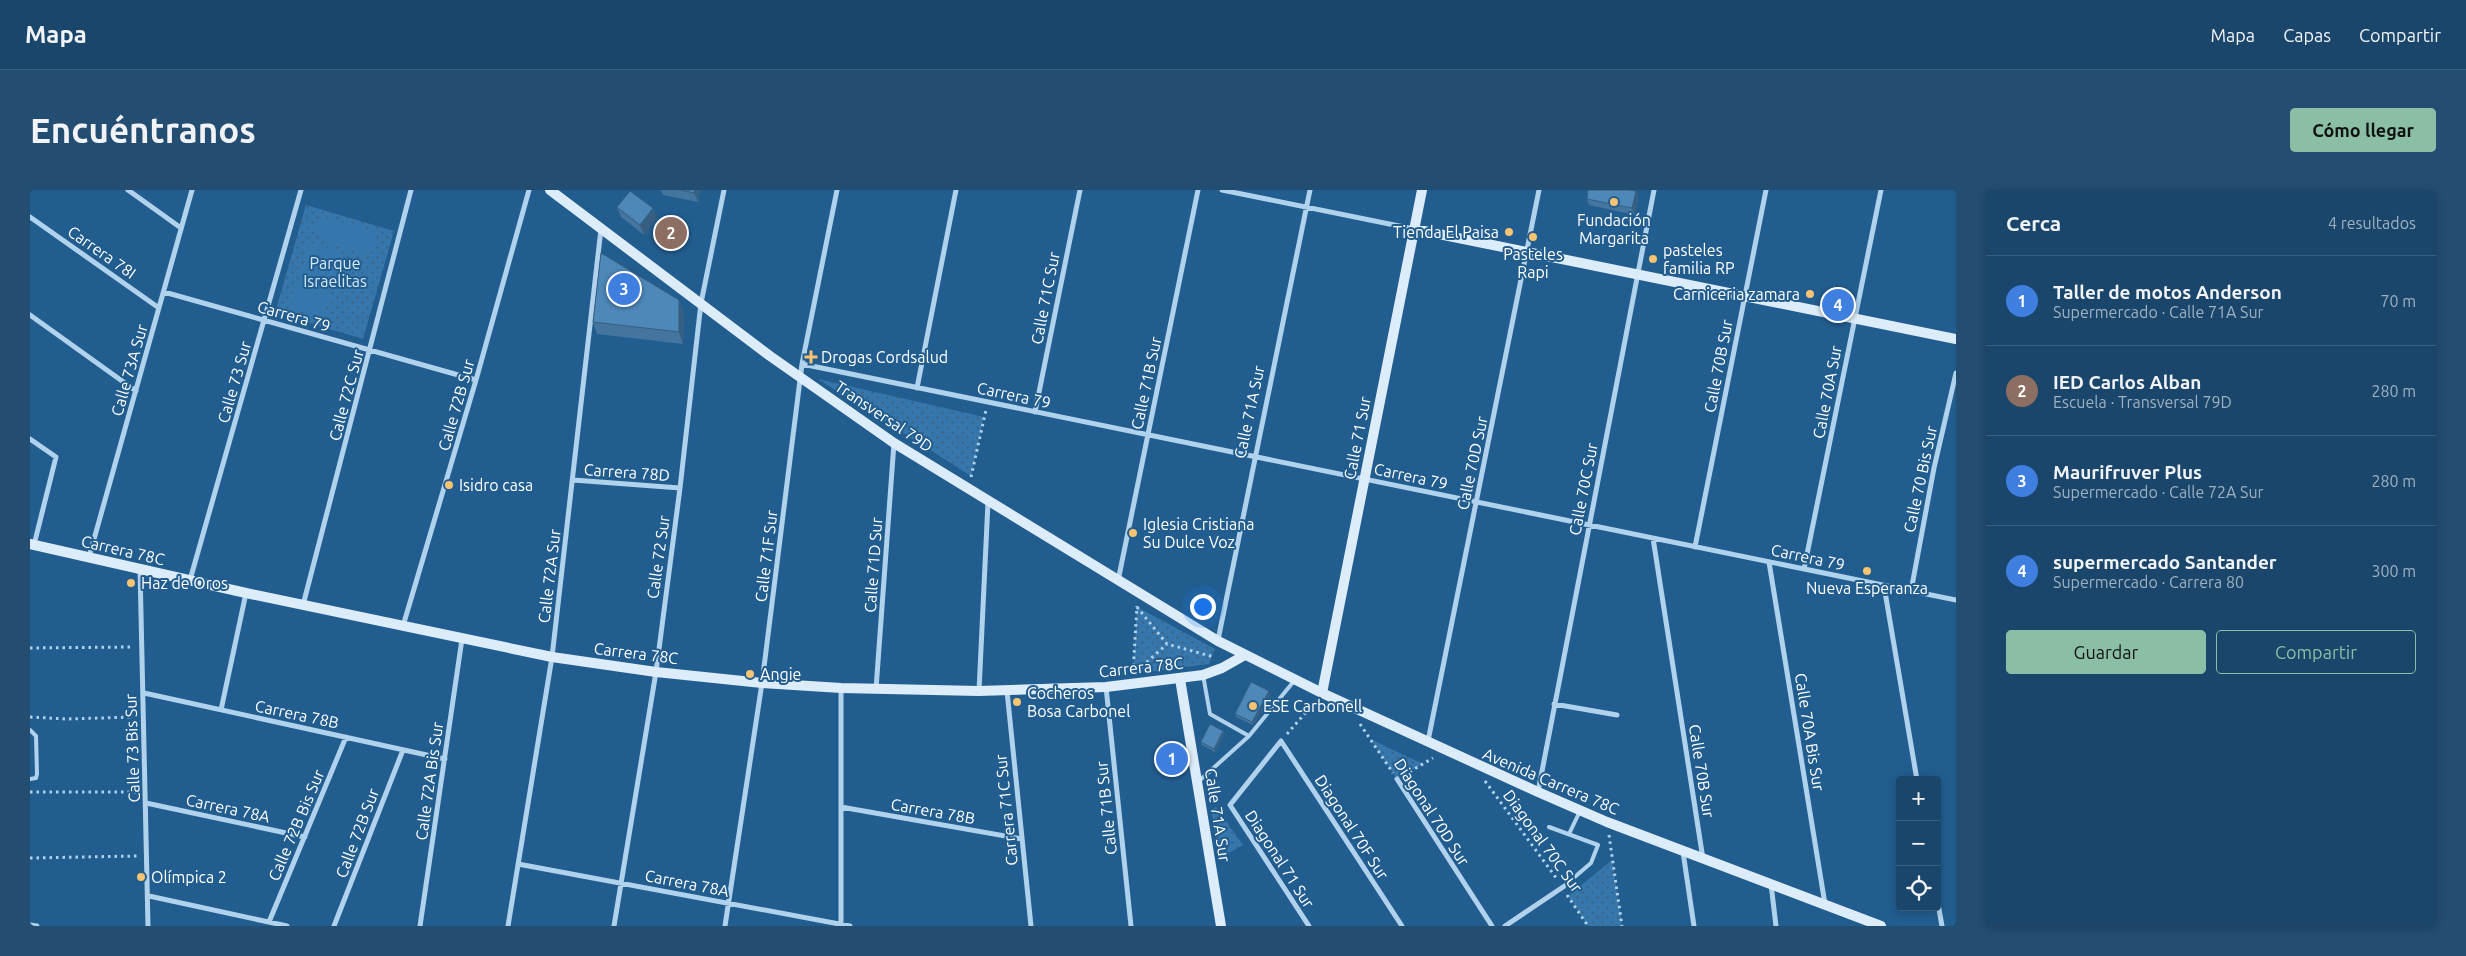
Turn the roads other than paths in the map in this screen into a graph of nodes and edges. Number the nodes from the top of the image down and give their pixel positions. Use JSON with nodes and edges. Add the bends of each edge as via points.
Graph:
{"nodes":[{"id":1,"x":128,"y":190,"type":"edge"},
{"id":2,"x":192,"y":190,"type":"edge"},
{"id":3,"x":302,"y":190,"type":"edge"},
{"id":4,"x":411,"y":190,"type":"edge"},
{"id":5,"x":529,"y":190,"type":"edge"},
{"id":6,"x":550,"y":190,"type":"edge"},
{"id":7,"x":724,"y":190,"type":"edge"},
{"id":8,"x":837,"y":190,"type":"edge"},
{"id":9,"x":956,"y":190,"type":"edge"},
{"id":10,"x":1080,"y":190,"type":"edge"},
{"id":11,"x":1198,"y":190,"type":"edge"},
{"id":12,"x":1222,"y":190,"type":"edge"},
{"id":13,"x":1310,"y":190,"type":"edge"},
{"id":14,"x":1422,"y":190,"type":"edge"},
{"id":15,"x":1539,"y":190,"type":"edge"},
{"id":16,"x":1654,"y":190,"type":"edge"},
{"id":17,"x":1766,"y":190,"type":"edge"},
{"id":18,"x":1881,"y":190,"type":"edge"},
{"id":19,"x":1307,"y":207,"type":"junction"},
{"id":20,"x":30,"y":217,"type":"edge"},
{"id":21,"x":181,"y":228,"type":"junction"},
{"id":22,"x":601,"y":228,"type":"junction"},
{"id":23,"x":1414,"y":229,"type":"junction"},
{"id":24,"x":1528,"y":252,"type":"junction"},
{"id":25,"x":1638,"y":274,"type":"junction"},
{"id":26,"x":164,"y":292,"type":"junction"},
{"id":27,"x":1745,"y":296,"type":"junction"},
{"id":28,"x":701,"y":303,"type":"junction"},
{"id":29,"x":159,"y":308,"type":"junction"},
{"id":30,"x":30,"y":315,"type":"edge"},
{"id":31,"x":1855,"y":318,"type":"junction"},
{"id":32,"x":265,"y":320,"type":"junction"},
{"id":33,"x":1956,"y":339,"type":"edge"},
{"id":34,"x":371,"y":350,"type":"junction"},
{"id":35,"x":802,"y":364,"type":"junction"},
{"id":36,"x":1956,"y":373,"type":"edge"},
{"id":37,"x":800,"y":377,"type":"junction"},
{"id":38,"x":476,"y":380,"type":"junction"},
{"id":39,"x":917,"y":388,"type":"junction"},
{"id":40,"x":136,"y":391,"type":"junction"},
{"id":41,"x":1035,"y":412,"type":"junction"},
{"id":42,"x":1148,"y":435,"type":"junction"},
{"id":43,"x":30,"y":439,"type":"edge"},
{"id":44,"x":894,"y":443,"type":"junction"},
{"id":45,"x":1256,"y":457,"type":"junction"},
{"id":46,"x":1365,"y":479,"type":"junction"},
{"id":47,"x":573,"y":480,"type":"junction"},
{"id":48,"x":680,"y":488,"type":"junction"},
{"id":49,"x":988,"y":502,"type":"junction"},
{"id":50,"x":1476,"y":502,"type":"junction"},
{"id":51,"x":1589,"y":525,"type":"junction"},
{"id":52,"x":1653,"y":538,"type":"junction"},
{"id":53,"x":32,"y":544,"type":"edge"},
{"id":54,"x":1696,"y":547,"type":"junction"},
{"id":55,"x":89,"y":557,"type":"junction"},
{"id":56,"x":1769,"y":562,"type":"junction"},
{"id":57,"x":140,"y":569,"type":"junction"},
{"id":58,"x":1804,"y":569,"type":"junction"},
{"id":59,"x":190,"y":580,"type":"junction"},
{"id":60,"x":1118,"y":582,"type":"junction"},
{"id":61,"x":1884,"y":586,"type":"junction"},
{"id":62,"x":1911,"y":591,"type":"junction"},
{"id":63,"x":246,"y":593,"type":"junction"},
{"id":64,"x":1956,"y":600,"type":"edge"},
{"id":65,"x":303,"y":605,"type":"junction"},
{"id":66,"x":403,"y":626,"type":"junction"},
{"id":67,"x":462,"y":639,"type":"junction"},
{"id":68,"x":1218,"y":641,"type":"junction"},
{"id":69,"x":1245,"y":655,"type":"junction"},
{"id":70,"x":552,"y":657,"type":"junction"},
{"id":71,"x":656,"y":672,"type":"junction"},
{"id":72,"x":1203,"y":675,"type":"junction"},
{"id":73,"x":1180,"y":679,"type":"junction"},
{"id":74,"x":1296,"y":679,"type":"junction"},
{"id":75,"x":762,"y":683,"type":"junction"},
{"id":76,"x":1106,"y":687,"type":"junction"},
{"id":77,"x":841,"y":688,"type":"junction"},
{"id":78,"x":876,"y":689,"type":"junction"},
{"id":79,"x":979,"y":691,"type":"junction"},
{"id":80,"x":1007,"y":691,"type":"junction"},
{"id":81,"x":144,"y":693,"type":"junction"},
{"id":82,"x":1322,"y":693,"type":"junction"},
{"id":83,"x":1554,"y":704,"type":"junction"},
{"id":84,"x":221,"y":710,"type":"junction"},
{"id":85,"x":1617,"y":715,"type":"dead end"},
{"id":86,"x":30,"y":730,"type":"edge"},
{"id":87,"x":1249,"y":736,"type":"junction"},
{"id":88,"x":346,"y":737,"type":"junction"},
{"id":89,"x":1428,"y":742,"type":"junction"},
{"id":90,"x":403,"y":750,"type":"junction"},
{"id":91,"x":444,"y":759,"type":"junction"},
{"id":92,"x":1916,"y":776,"type":"edge"},
{"id":93,"x":30,"y":779,"type":"edge"},
{"id":94,"x":1397,"y":780,"type":"road end"},
{"id":95,"x":1197,"y":783,"type":"junction"},
{"id":96,"x":1538,"y":792,"type":"junction"},
{"id":97,"x":146,"y":803,"type":"junction"},
{"id":98,"x":1230,"y":805,"type":"joint"},
{"id":99,"x":841,"y":807,"type":"junction"},
{"id":100,"x":1580,"y":810,"type":"junction"},
{"id":101,"x":1549,"y":827,"type":"dead end"},
{"id":102,"x":1569,"y":834,"type":"junction"},
{"id":103,"x":305,"y":837,"type":"junction"},
{"id":104,"x":1022,"y":839,"type":"junction"},
{"id":105,"x":1682,"y":851,"type":"junction"},
{"id":106,"x":1703,"y":859,"type":"junction"},
{"id":107,"x":518,"y":864,"type":"junction"},
{"id":108,"x":620,"y":883,"type":"junction"},
{"id":109,"x":1771,"y":884,"type":"junction"},
{"id":110,"x":1563,"y":888,"type":"joint"},
{"id":111,"x":149,"y":896,"type":"junction"},
{"id":112,"x":729,"y":903,"type":"junction"},
{"id":113,"x":1826,"y":905,"type":"junction"},
{"id":114,"x":1939,"y":911,"type":"edge"},
{"id":115,"x":1856,"y":921,"type":"edge"},
{"id":116,"x":269,"y":922,"type":"junction"},
{"id":117,"x":30,"y":925,"type":"edge"},
{"id":118,"x":841,"y":925,"type":"edge"},
{"id":119,"x":37,"y":926,"type":"edge"},
{"id":120,"x":148,"y":926,"type":"edge"},
{"id":121,"x":288,"y":926,"type":"edge"},
{"id":122,"x":334,"y":926,"type":"edge"},
{"id":123,"x":420,"y":926,"type":"edge"},
{"id":124,"x":508,"y":926,"type":"edge"},
{"id":125,"x":614,"y":926,"type":"edge"},
{"id":126,"x":725,"y":926,"type":"edge"},
{"id":127,"x":850,"y":926,"type":"edge"},
{"id":128,"x":1031,"y":926,"type":"edge"},
{"id":129,"x":1131,"y":926,"type":"edge"},
{"id":130,"x":1220,"y":926,"type":"edge"},
{"id":131,"x":1309,"y":926,"type":"edge"},
{"id":132,"x":1402,"y":926,"type":"edge"},
{"id":133,"x":1492,"y":926,"type":"edge"},
{"id":134,"x":1505,"y":926,"type":"edge"},
{"id":135,"x":1694,"y":926,"type":"edge"},
{"id":136,"x":1776,"y":926,"type":"edge"},
{"id":137,"x":1881,"y":926,"type":"edge"},
{"id":138,"x":1942,"y":926,"type":"edge"}],
"edges":[{"from":1,"to":21,"type":"street"},
{"from":2,"to":21,"type":"street","name":"Calle 73A Sur"},
{"from":3,"to":32,"type":"street","name":"Calle 73 Sur"},
{"from":4,"to":34,"type":"street","name":"Calle 72C Sur"},
{"from":5,"to":38,"type":"street","name":"Calle 72B Sur"},
{"from":6,"to":22,"type":"street","name":"Transversal 79D"},
{"from":7,"to":28,"type":"street","name":"Calle 72 Sur"},
{"from":8,"to":35,"type":"street","name":"Calle 71F Sur"},
{"from":9,"to":39,"type":"street"},
{"from":10,"to":41,"type":"street","name":"Calle 71C Sur"},
{"from":11,"to":42,"type":"street","name":"Calle 71B Sur"},
{"from":12,"to":19,"type":"street"},
{"from":13,"to":19,"type":"street","name":"Calle 71A Sur"},
{"from":14,"to":23,"type":"street","name":"Calle 71 Sur"},
{"from":15,"to":24,"type":"street","name":"Calle 70D Sur"},
{"from":16,"to":25,"type":"street","name":"Calle 70C Sur"},
{"from":17,"to":27,"type":"street","name":"Calle 70B Sur"},
{"from":18,"to":31,"type":"street","name":"Calle 70A Sur"},
{"from":19,"to":23,"type":"street"},
{"from":19,"to":45,"type":"street","name":"Calle 71A Sur"},
{"from":20,"to":29,"type":"street","name":"Carrera 78I"},
{"from":21,"to":26,"type":"street","name":"Calle 73A Sur"},
{"from":22,"to":28,"type":"street","name":"Transversal 79D"},
{"from":22,"to":47,"type":"street","name":"Calle 72A Sur"},
{"from":23,"to":24,"type":"street"},
{"from":23,"to":46,"type":"street","name":"Calle 71 Sur"},
{"from":24,"to":25,"type":"street"},
{"from":24,"to":50,"type":"street","name":"Calle 70D Sur"},
{"from":25,"to":27,"type":"street"},
{"from":25,"to":51,"type":"street","name":"Calle 70C Sur"},
{"from":26,"to":29,"type":"street","name":"Calle 73A Sur"},
{"from":26,"to":32,"type":"street","name":"Carrera 79"},
{"from":27,"to":31,"type":"street"},
{"from":27,"to":54,"type":"street","name":"Calle 70B Sur"},
{"from":28,"to":37,"type":"street","name":"Transversal 79D"},
{"from":28,"to":48,"type":"street","name":"Calle 72 Sur"},
{"from":29,"to":40,"type":"street","name":"Calle 73A Sur"},
{"from":30,"to":40,"type":"street"},
{"from":31,"to":33,"type":"street"},
{"from":31,"to":58,"type":"street","name":"Calle 70A Sur"},
{"from":32,"to":34,"type":"street","name":"Carrera 79"},
{"from":32,"to":59,"type":"street","name":"Calle 73 Sur"},
{"from":34,"to":38,"type":"street","name":"Carrera 79"},
{"from":34,"to":65,"type":"street","name":"Calle 72C Sur"},
{"from":35,"to":37,"type":"street","name":"Calle 71F Sur"},
{"from":35,"to":39,"type":"street","name":"Carrera 79"},
{"from":36,"to":62,"type":"street","name":"Calle 70 Bis Sur"},
{"from":37,"to":44,"type":"street","name":"Transversal 79D"},
{"from":37,"to":75,"type":"street","name":"Calle 71F Sur"},
{"from":38,"to":66,"type":"street","name":"Calle 72B Sur"},
{"from":39,"to":41,"type":"street","name":"Carrera 79"},
{"from":40,"to":55,"type":"street","name":"Calle 73A Sur"},
{"from":41,"to":42,"type":"street","name":"Carrera 79"},
{"from":42,"to":45,"type":"street","name":"Carrera 79"},
{"from":42,"to":60,"type":"street","name":"Calle 71B Sur"},
{"from":43,"to":53,"type":"street","via":[[56,457]]},
{"from":44,"to":49,"type":"street","name":"Transversal 79D"},
{"from":44,"to":78,"type":"street","name":"Calle 71D Sur"},
{"from":45,"to":46,"type":"street","name":"Carrera 79"},
{"from":45,"to":68,"type":"street","name":"Calle 71A Sur"},
{"from":46,"to":50,"type":"street","name":"Carrera 79"},
{"from":46,"to":82,"type":"street","name":"Calle 71 Sur"},
{"from":47,"to":48,"type":"street","name":"Carrera 78D"},
{"from":47,"to":70,"type":"street","name":"Calle 72A Sur"},
{"from":48,"to":71,"type":"street","name":"Calle 72 Sur"},
{"from":49,"to":60,"type":"street","name":"Transversal 79D"},
{"from":49,"to":79,"type":"street"},
{"from":50,"to":51,"type":"street","name":"Carrera 79"},
{"from":50,"to":89,"type":"street","name":"Calle 70D Sur"},
{"from":51,"to":52,"type":"street","name":"Carrera 79"},
{"from":51,"to":83,"type":"street","name":"Calle 70C Sur"},
{"from":52,"to":54,"type":"street","name":"Carrera 79"},
{"from":52,"to":106,"type":"street","name":"Calle 70B Sur"},
{"from":53,"to":55,"type":"street","name":"Carrera 78C"},
{"from":54,"to":56,"type":"street","name":"Carrera 79"},
{"from":55,"to":57,"type":"street","name":"Carrera 78C"},
{"from":56,"to":58,"type":"street","name":"Carrera 79"},
{"from":56,"to":113,"type":"street","name":"Calle 70A Bis Sur"},
{"from":57,"to":59,"type":"street","name":"Carrera 78C"},
{"from":57,"to":81,"type":"street","name":"Calle 73 Bis Sur"},
{"from":58,"to":61,"type":"street","name":"Carrera 79"},
{"from":59,"to":63,"type":"street","name":"Carrera 78C"},
{"from":60,"to":68,"type":"street","name":"Transversal 79D"},
{"from":61,"to":62,"type":"street","name":"Carrera 79"},
{"from":61,"to":92,"type":"street"},
{"from":62,"to":64,"type":"street","name":"Carrera 79"},
{"from":63,"to":65,"type":"street","name":"Carrera 78C"},
{"from":63,"to":84,"type":"street"},
{"from":65,"to":66,"type":"street","name":"Carrera 78C"},
{"from":66,"to":67,"type":"street","name":"Carrera 78C"},
{"from":67,"to":70,"type":"street","name":"Carrera 78C"},
{"from":67,"to":91,"type":"street","name":"Calle 72A Bis Sur"},
{"from":68,"to":69,"type":"street","name":"Avenida Carrera 78C"},
{"from":69,"to":72,"type":"street","name":"Carrera 78C"},
{"from":69,"to":74,"type":"street","name":"Avenida Carrera 78C"},
{"from":70,"to":71,"type":"street","name":"Carrera 78C"},
{"from":70,"to":107,"type":"street","name":"Calle 72A Sur"},
{"from":71,"to":75,"type":"street","name":"Carrera 78C"},
{"from":71,"to":108,"type":"street","name":"Calle 72 Sur"},
{"from":72,"to":73,"type":"street","name":"Carrera 78C"},
{"from":72,"to":87,"type":"lane","via":[[1210,714]]},
{"from":73,"to":76,"type":"street","name":"Carrera 78C","via":[[1133,679]]},
{"from":73,"to":95,"type":"street","name":"Calle 71A Sur"},
{"from":74,"to":82,"type":"street","name":"Avenida Carrera 78C"},
{"from":74,"to":87,"type":"lane"},
{"from":75,"to":77,"type":"street","name":"Carrera 78C"},
{"from":75,"to":112,"type":"street","name":"Calle 71F Sur"},
{"from":76,"to":80,"type":"street","name":"Carrera 78C"},
{"from":76,"to":129,"type":"street","name":"Calle 71B Sur"},
{"from":77,"to":78,"type":"street","name":"Carrera 78C"},
{"from":77,"to":99,"type":"street"},
{"from":78,"to":79,"type":"street","name":"Carrera 78C"},
{"from":79,"to":80,"type":"street","name":"Carrera 78C"},
{"from":80,"to":104,"type":"street","name":"Carrera 71C Sur"},
{"from":81,"to":84,"type":"street","name":"Carrera 78B"},
{"from":81,"to":97,"type":"street","name":"Calle 73 Bis Sur"},
{"from":82,"to":89,"type":"street","name":"Avenida Carrera 78C"},
{"from":83,"to":85,"type":"street"},
{"from":83,"to":96,"type":"street","name":"Calle 70C Sur"},
{"from":84,"to":88,"type":"street","name":"Carrera 78B"},
{"from":86,"to":93,"type":"lane","via":[[36,736],[37,774],[36,778]]},
{"from":87,"to":95,"type":"lane"},
{"from":88,"to":90,"type":"street","name":"Carrera 78B"},
{"from":88,"to":103,"type":"street","name":"Calle 72B Bis Sur"},
{"from":89,"to":96,"type":"street","name":"Avenida Carrera 78C"},
{"from":90,"to":91,"type":"street","name":"Carrera 78B"},
{"from":90,"to":122,"type":"street","name":"Calle 72B Sur"},
{"from":91,"to":123,"type":"street","name":"Calle 72A Bis Sur"},
{"from":94,"to":133,"type":"street","name":"Diagonal 70D Sur"},
{"from":95,"to":130,"type":"street","name":"Calle 71A Sur"},
{"from":96,"to":100,"type":"street","name":"Avenida Carrera 78C"},
{"from":97,"to":103,"type":"street","name":"Carrera 78A"},
{"from":97,"to":111,"type":"street","name":"Calle 73 Bis Sur"},
{"from":98,"to":131,"type":"street","name":"Diagonal 71 Sur"},
{"from":98,"to":132,"type":"street","name":"Diagonal 70F Sur","via":[[1281,741]]},
{"from":99,"to":104,"type":"street","name":"Carrera 78B"},
{"from":99,"to":118,"type":"street"},
{"from":100,"to":102,"type":"lane"},
{"from":100,"to":105,"type":"street","name":"Avenida Carrera 78C"},
{"from":101,"to":102,"type":"lane"},
{"from":102,"to":110,"type":"lane","via":[[1598,845],[1591,863]]},
{"from":103,"to":116,"type":"street","name":"Calle 72B Bis Sur"},
{"from":104,"to":128,"type":"street","name":"Carrera 71C Sur"},
{"from":105,"to":106,"type":"street","name":"Avenida Carrera 78C"},
{"from":105,"to":135,"type":"street"},
{"from":106,"to":109,"type":"street","name":"Avenida Carrera 78C"},
{"from":107,"to":108,"type":"street","name":"Carrera 78A"},
{"from":107,"to":124,"type":"street","name":"Calle 72A Sur"},
{"from":108,"to":112,"type":"street","name":"Carrera 78A"},
{"from":108,"to":125,"type":"street","name":"Calle 72 Sur"},
{"from":109,"to":113,"type":"street","name":"Avenida Carrera 78C"},
{"from":109,"to":136,"type":"street"},
{"from":110,"to":134,"type":"street"},
{"from":111,"to":116,"type":"street"},
{"from":111,"to":120,"type":"street","name":"Calle 73 Bis Sur"},
{"from":112,"to":118,"type":"street","name":"Carrera 78A"},
{"from":112,"to":126,"type":"street","name":"Calle 71F Sur"},
{"from":113,"to":115,"type":"street","name":"Avenida Carrera 78C"},
{"from":114,"to":138,"type":"street"},
{"from":115,"to":137,"type":"street","name":"Avenida Carrera 78C"},
{"from":116,"to":121,"type":"street"},
{"from":117,"to":119,"type":"street"},
{"from":118,"to":127,"type":"street","name":"Carrera 78A"}]}
